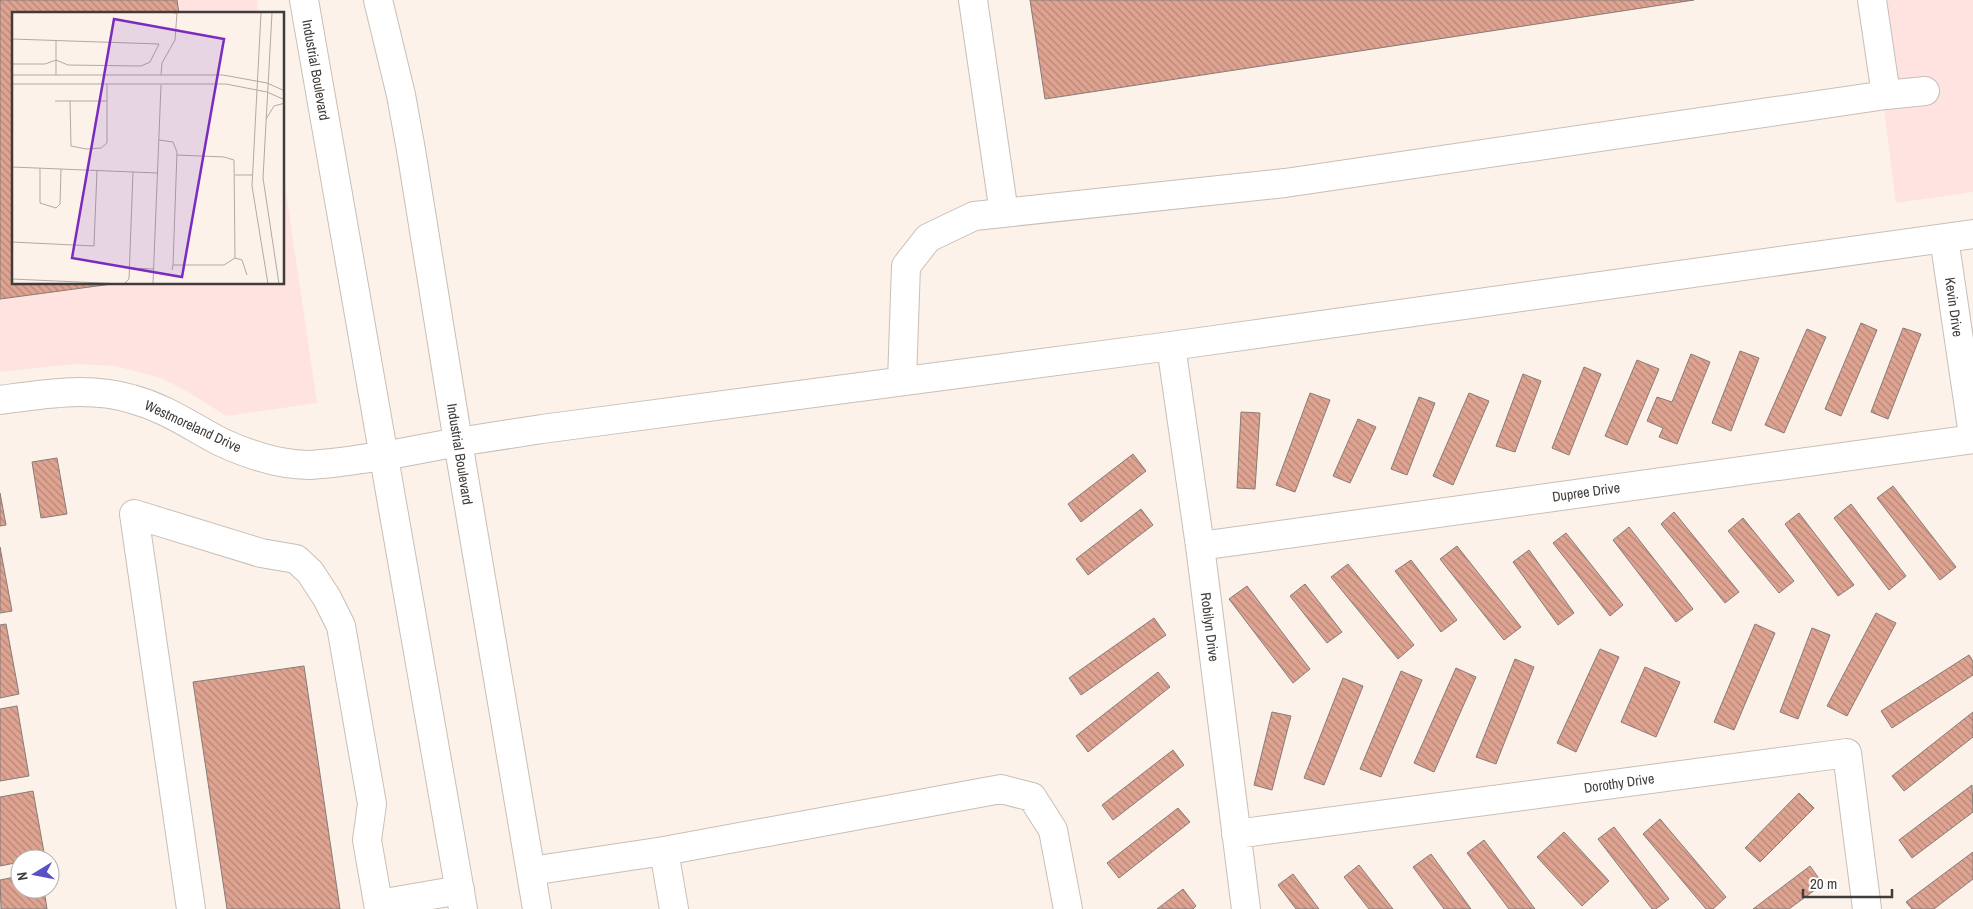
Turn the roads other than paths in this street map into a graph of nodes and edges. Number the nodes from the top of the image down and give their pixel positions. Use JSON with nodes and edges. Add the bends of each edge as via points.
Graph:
{"nodes":[{"id":1,"x":304,"y":0,"type":"edge"},
{"id":2,"x":378,"y":0,"type":"edge"},
{"id":3,"x":973,"y":0,"type":"edge"},
{"id":4,"x":1872,"y":0,"type":"edge"},
{"id":5,"x":1925,"y":91,"type":"dead end"},
{"id":6,"x":1886,"y":95,"type":"junction"},
{"id":7,"x":1004,"y":213,"type":"junction"},
{"id":8,"x":1973,"y":234,"type":"edge"},
{"id":9,"x":1944,"y":238,"type":"junction"},
{"id":10,"x":1171,"y":346,"type":"junction"},
{"id":11,"x":902,"y":382,"type":"junction"},
{"id":12,"x":0,"y":400,"type":"edge"},
{"id":13,"x":1973,"y":437,"type":"edge"},
{"id":14,"x":458,"y":442,"type":"junction"},
{"id":15,"x":384,"y":456,"type":"junction"},
{"id":16,"x":1200,"y":546,"type":"junction"},
{"id":17,"x":1236,"y":834,"type":"junction"},
{"id":18,"x":664,"y":851,"type":"junction"},
{"id":19,"x":531,"y":872,"type":"junction"},
{"id":20,"x":462,"y":900,"type":"edge"},
{"id":21,"x":379,"y":907,"type":"edge"},
{"id":22,"x":192,"y":909,"type":"edge"},
{"id":23,"x":537,"y":909,"type":"edge"},
{"id":24,"x":674,"y":909,"type":"edge"},
{"id":25,"x":1068,"y":909,"type":"edge"},
{"id":26,"x":1246,"y":909,"type":"edge"},
{"id":27,"x":1867,"y":909,"type":"edge"}],
"edges":[{"from":1,"to":15,"type":"street","name":"Industrial Boulevard"},
{"from":2,"to":14,"type":"street","name":"Industrial Boulevard","via":[[411,150]]},
{"from":3,"to":7,"type":"street"},
{"from":4,"to":6,"type":"street"},
{"from":5,"to":6,"type":"street"},
{"from":6,"to":7,"type":"street","via":[[1285,183]]},
{"from":7,"to":11,"type":"street","via":[[974,216],[928,238],[906,266]]},
{"from":8,"to":9,"type":"street","name":"Westmoreland Drive"},
{"from":9,"to":10,"type":"street","name":"Westmoreland Drive"},
{"from":9,"to":13,"type":"street","name":"Kevin Drive"},
{"from":10,"to":11,"type":"street","name":"Westmoreland Drive"},
{"from":10,"to":16,"type":"street","name":"Robilyn Drive"},
{"from":11,"to":14,"type":"street","name":"Westmoreland Drive"},
{"from":12,"to":15,"type":"street","name":"Westmoreland Drive","via":[[53,393],[105,393],[154,406],[178,416],[221,442],[285,463],[308,465]]},
{"from":13,"to":16,"type":"street","name":"Dupree Drive"},
{"from":14,"to":15,"type":"street","name":"Westmoreland Drive"},
{"from":14,"to":19,"type":"street","name":"Industrial Boulevard"},
{"from":15,"to":20,"type":"street","name":"Industrial Boulevard"},
{"from":16,"to":17,"type":"street","name":"Robilyn Drive"},
{"from":17,"to":26,"type":"street","name":"Robilyn Drive"},
{"from":17,"to":27,"type":"street","name":"Dorothy Drive","via":[[1847,753]]},
{"from":18,"to":19,"type":"street"},
{"from":18,"to":24,"type":"street"},
{"from":18,"to":25,"type":"street","via":[[1001,788],[1032,797],[1054,830]]},
{"from":19,"to":23,"type":"street","name":"Industrial Boulevard"},
{"from":20,"to":21,"type":"street"},
{"from":21,"to":22,"type":"street","via":[[367,840],[372,804],[341,626],[327,598],[310,572],[296,559],[261,553],[134,514]]}]}
